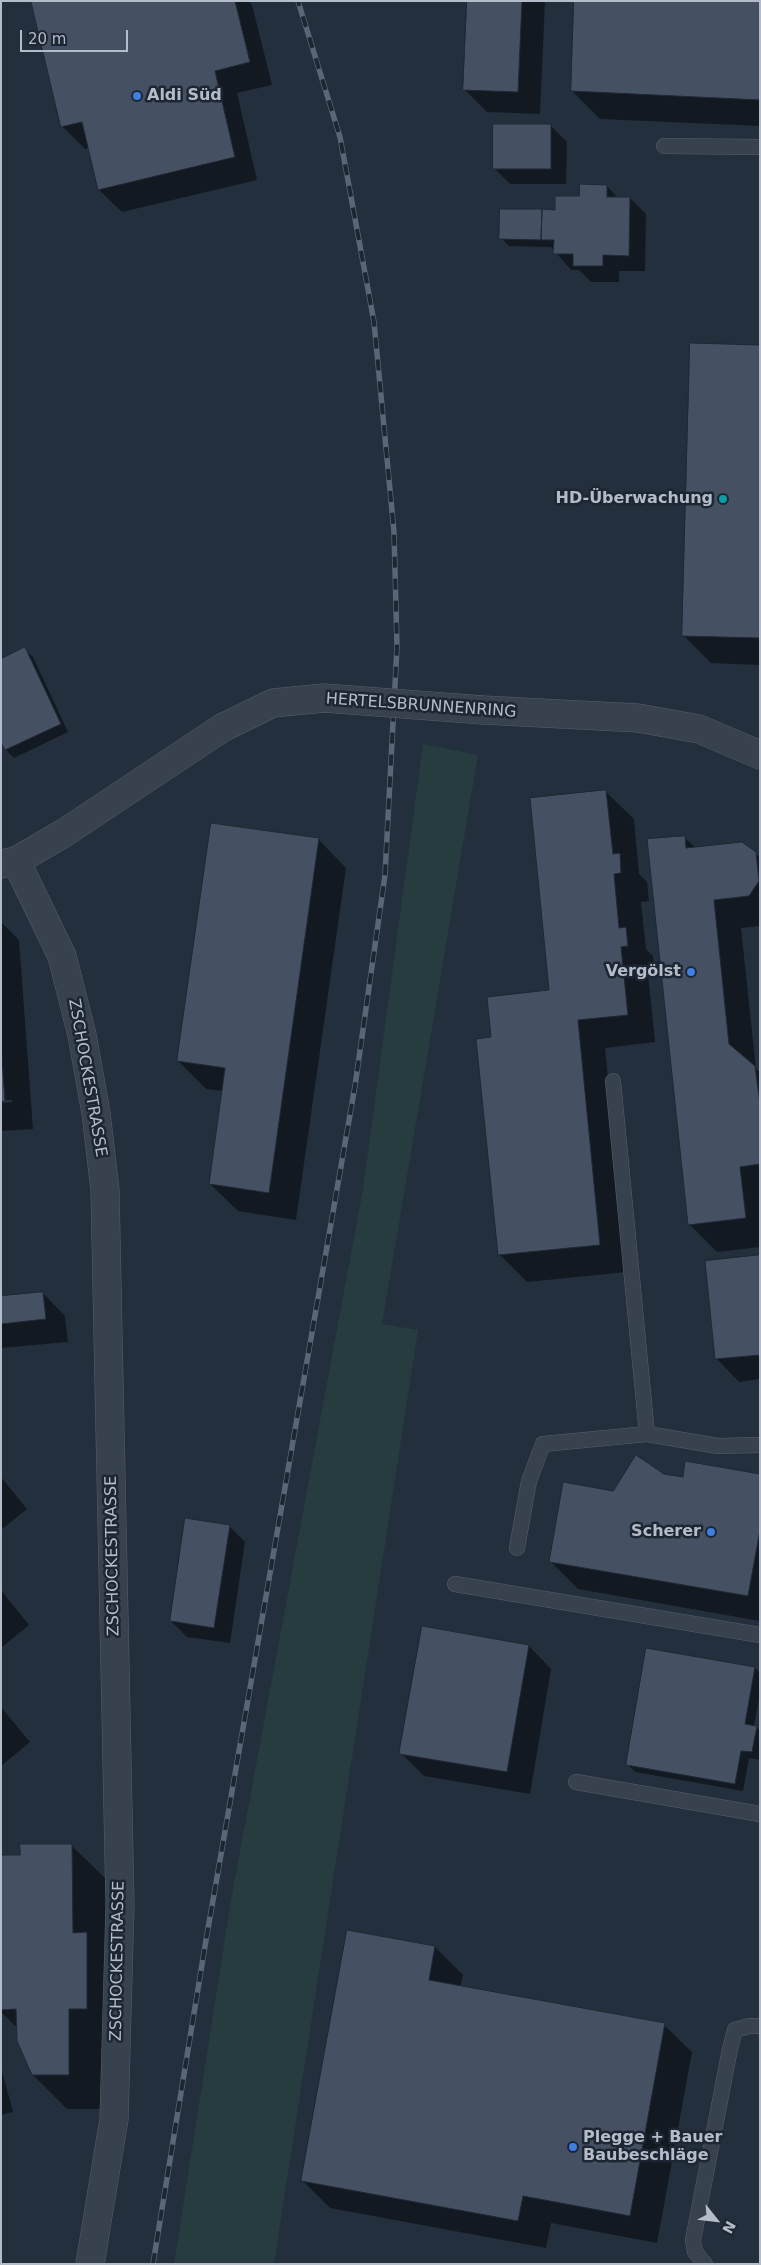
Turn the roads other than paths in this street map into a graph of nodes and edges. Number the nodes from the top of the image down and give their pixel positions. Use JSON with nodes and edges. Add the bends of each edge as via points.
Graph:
{"nodes":[{"id":1,"x":664,"y":146,"type":"dead end"},
{"id":2,"x":760,"y":147,"type":"edge"},
{"id":3,"x":760,"y":755,"type":"edge"},
{"id":4,"x":9,"y":862,"type":"edge"},
{"id":5,"x":613,"y":1081,"type":"dead end"},
{"id":6,"x":647,"y":1434,"type":"junction"},
{"id":7,"x":760,"y":1445,"type":"edge"},
{"id":8,"x":518,"y":1548,"type":"dead end"},
{"id":9,"x":455,"y":1584,"type":"dead end"},
{"id":10,"x":760,"y":1635,"type":"edge"},
{"id":11,"x":576,"y":1782,"type":"dead end"},
{"id":12,"x":760,"y":1814,"type":"edge"},
{"id":13,"x":760,"y":2026,"type":"edge"},
{"id":14,"x":90,"y":2264,"type":"edge"},
{"id":15,"x":705,"y":2264,"type":"edge"}],
"edges":[{"from":1,"to":2,"type":"lane"},
{"from":3,"to":4,"type":"street","name":"HERTELSBRUNNENRING","bridge":true,"via":[[699,730],[638,718],[324,698],[273,704],[222,728],[64,833]]},
{"from":4,"to":14,"type":"street","name":"ZSCHOCKESTRASSE","via":[[62,956],[82,1035],[105,1190],[120,1905],[114,2119]]},
{"from":5,"to":6,"type":"lane"},
{"from":6,"to":7,"type":"lane","via":[[718,1446]]},
{"from":6,"to":8,"type":"lane","via":[[543,1444],[529,1481]]},
{"from":9,"to":10,"type":"lane"},
{"from":11,"to":12,"type":"lane"},
{"from":13,"to":15,"type":"lane","via":[[735,2030],[730,2049],[693,2240],[695,2252]]}]}
